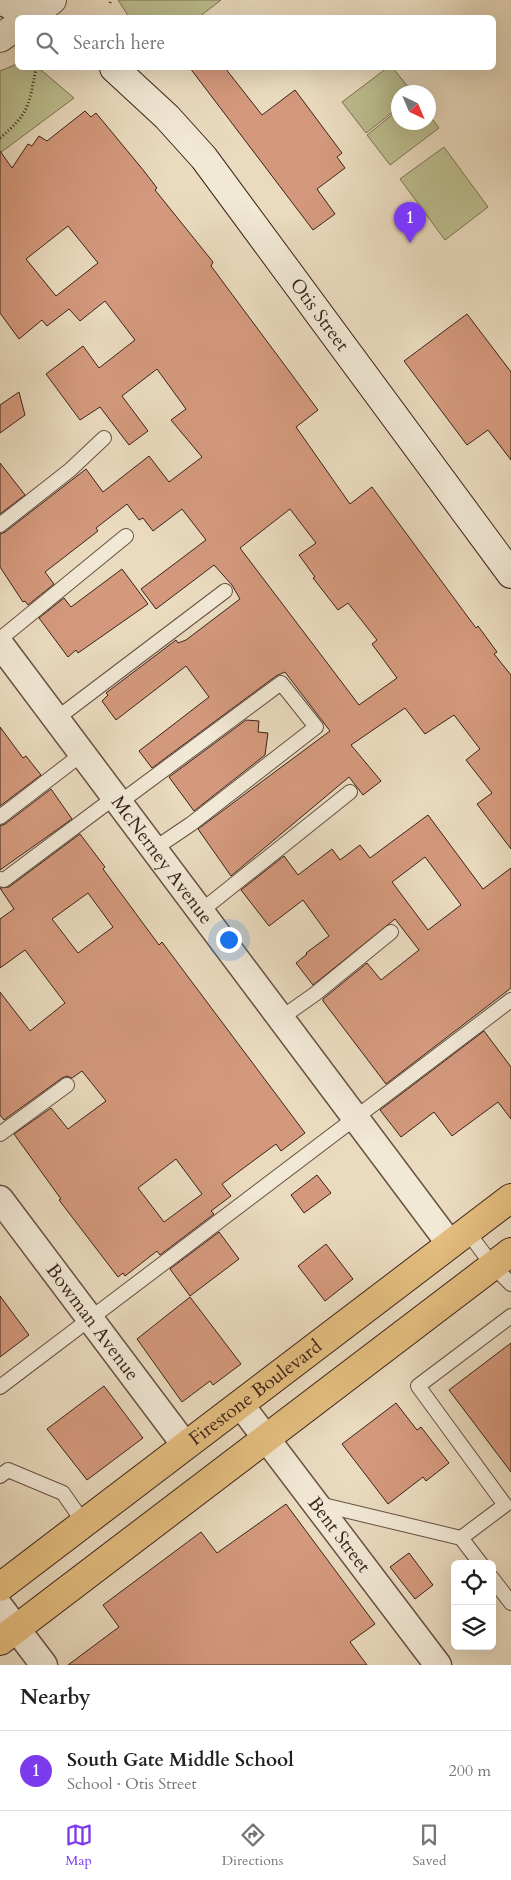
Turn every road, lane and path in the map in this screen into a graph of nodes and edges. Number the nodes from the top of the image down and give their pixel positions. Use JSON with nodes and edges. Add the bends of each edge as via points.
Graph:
{"nodes":[{"id":1,"x":0,"y":0,"type":"edge"},
{"id":2,"x":33,"y":15,"type":"edge"},
{"id":3,"x":15,"y":28,"type":"edge"},
{"id":4,"x":0,"y":38,"type":"edge"},
{"id":5,"x":36,"y":70,"type":"edge"},
{"id":6,"x":116,"y":70,"type":"edge"},
{"id":7,"x":0,"y":138,"type":"edge"},
{"id":8,"x":104,"y":438,"type":"dead end"},
{"id":9,"x":0,"y":525,"type":"edge"},
{"id":10,"x":126,"y":536,"type":"dead end"},
{"id":11,"x":511,"y":574,"type":"edge"},
{"id":12,"x":225,"y":591,"type":"dead end"},
{"id":13,"x":0,"y":639,"type":"edge"},
{"id":14,"x":0,"y":644,"type":"edge"},
{"id":15,"x":56,"y":719,"type":"junction"},
{"id":16,"x":82,"y":754,"type":"junction"},
{"id":17,"x":350,"y":792,"type":"dead end"},
{"id":18,"x":117,"y":800,"type":"junction"},
{"id":19,"x":0,"y":817,"type":"edge"},
{"id":20,"x":154,"y":849,"type":"junction"},
{"id":21,"x":0,"y":879,"type":"edge"},
{"id":22,"x":200,"y":911,"type":"junction"},
{"id":23,"x":391,"y":932,"type":"dead end"},
{"id":24,"x":511,"y":1000,"type":"edge"},
{"id":25,"x":281,"y":1018,"type":"junction"},
{"id":26,"x":67,"y":1085,"type":"dead end"},
{"id":27,"x":356,"y":1118,"type":"junction"},
{"id":28,"x":0,"y":1134,"type":"edge"},
{"id":29,"x":511,"y":1198,"type":"edge"},
{"id":30,"x":0,"y":1199,"type":"edge"},
{"id":31,"x":459,"y":1238,"type":"junction"},
{"id":32,"x":505,"y":1268,"type":"edge"},
{"id":33,"x":511,"y":1316,"type":"edge"},
{"id":34,"x":90,"y":1319,"type":"junction"},
{"id":35,"x":0,"y":1387,"type":"edge"},
{"id":36,"x":240,"y":1404,"type":"junction"},
{"id":37,"x":267,"y":1438,"type":"junction"},
{"id":38,"x":185,"y":1445,"type":"junction"},
{"id":39,"x":0,"y":1476,"type":"edge"},
{"id":40,"x":317,"y":1504,"type":"junction"},
{"id":41,"x":84,"y":1523,"type":"junction"},
{"id":42,"x":461,"y":1538,"type":"junction"},
{"id":43,"x":478,"y":1560,"type":"edge"},
{"id":44,"x":496,"y":1583,"type":"edge"},
{"id":45,"x":0,"y":1587,"type":"edge"},
{"id":46,"x":511,"y":1603,"type":"edge"},
{"id":47,"x":0,"y":1607,"type":"edge"},
{"id":48,"x":8,"y":1635,"type":"edge"},
{"id":49,"x":44,"y":1665,"type":"edge"},
{"id":50,"x":438,"y":1665,"type":"edge"}],
"edges":[{"from":1,"to":2,"type":"main road"},
{"from":3,"to":4,"type":"main road"},
{"from":5,"to":7,"type":"path","via":[[26,113]]},
{"from":6,"to":11,"type":"main road","name":"Otis Street","via":[[167,117],[204,158]]},
{"from":8,"to":9,"type":"lane","via":[[70,470]]},
{"from":10,"to":13,"type":"lane"},
{"from":12,"to":15,"type":"lane"},
{"from":14,"to":15,"type":"street","name":"McNerney Avenue"},
{"from":15,"to":16,"type":"street","name":"McNerney Avenue"},
{"from":16,"to":18,"type":"street","name":"McNerney Avenue"},
{"from":16,"to":19,"type":"lane"},
{"from":17,"to":22,"type":"lane"},
{"from":18,"to":20,"type":"street","name":"McNerney Avenue"},
{"from":18,"to":20,"type":"lane","via":[[281,684],[316,727]]},
{"from":18,"to":21,"type":"lane","via":[[4,880]]},
{"from":20,"to":22,"type":"street","name":"McNerney Avenue"},
{"from":22,"to":25,"type":"street","name":"McNerney Avenue"},
{"from":23,"to":25,"type":"lane"},
{"from":24,"to":27,"type":"lane"},
{"from":25,"to":27,"type":"street","name":"McNerney Avenue"},
{"from":26,"to":28,"type":"lane"},
{"from":27,"to":31,"type":"street","name":"McNerney Avenue"},
{"from":27,"to":34,"type":"lane"},
{"from":29,"to":31,"type":"main road","name":"Firestone Boulevard"},
{"from":30,"to":34,"type":"street","name":"Bowman Avenue"},
{"from":31,"to":32,"type":"lane"},
{"from":31,"to":36,"type":"main road","name":"Firestone Boulevard"},
{"from":32,"to":37,"type":"main road"},
{"from":33,"to":42,"type":"lane","via":[[418,1386],[505,1505]]},
{"from":34,"to":35,"type":"lane"},
{"from":34,"to":38,"type":"street","name":"Bowman Avenue"},
{"from":36,"to":37,"type":"street","name":"Bent Street"},
{"from":36,"to":38,"type":"main road","name":"Firestone Boulevard"},
{"from":37,"to":40,"type":"street","name":"Bent Street"},
{"from":37,"to":48,"type":"main road"},
{"from":38,"to":41,"type":"main road","name":"Firestone Boulevard"},
{"from":39,"to":41,"type":"lane","via":[[8,1470],[62,1493]]},
{"from":40,"to":42,"type":"lane"},
{"from":40,"to":50,"type":"street","name":"Bent Street"},
{"from":41,"to":45,"type":"main road","name":"Firestone Boulevard"},
{"from":42,"to":43,"type":"lane"},
{"from":44,"to":46,"type":"lane"},
{"from":47,"to":48,"type":"street"},
{"from":48,"to":49,"type":"street"}]}
